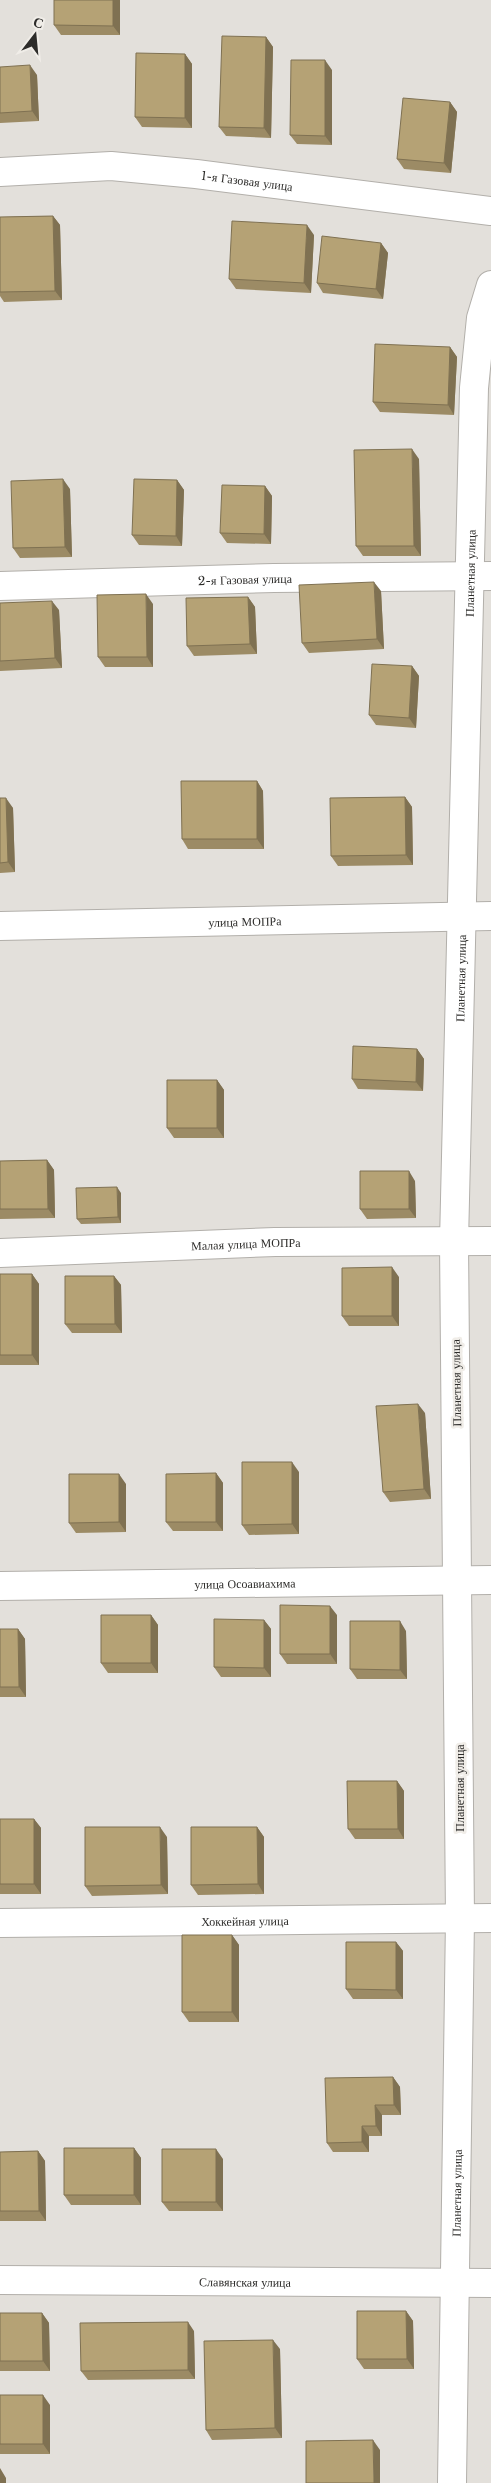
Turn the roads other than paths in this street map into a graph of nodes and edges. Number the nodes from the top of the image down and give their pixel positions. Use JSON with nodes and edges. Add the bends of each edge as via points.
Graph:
{"nodes":[{"id":1,"x":0,"y":172,"type":"edge"},
{"id":2,"x":491,"y":211,"type":"edge"},
{"id":3,"x":491,"y":284,"type":"edge"},
{"id":4,"x":481,"y":576,"type":"edge"},
{"id":5,"x":0,"y":586,"type":"edge"},
{"id":6,"x":491,"y":916,"type":"edge"},
{"id":7,"x":461,"y":917,"type":"junction"},
{"id":8,"x":0,"y":926,"type":"edge"},
{"id":9,"x":491,"y":1241,"type":"edge"},
{"id":10,"x":454,"y":1242,"type":"junction"},
{"id":11,"x":0,"y":1253,"type":"edge"},
{"id":12,"x":458,"y":1580,"type":"junction"},
{"id":13,"x":491,"y":1580,"type":"edge"},
{"id":14,"x":0,"y":1586,"type":"edge"},
{"id":15,"x":460,"y":1918,"type":"junction"},
{"id":16,"x":491,"y":1918,"type":"edge"},
{"id":17,"x":0,"y":1923,"type":"edge"},
{"id":18,"x":0,"y":2280,"type":"edge"},
{"id":19,"x":456,"y":2283,"type":"junction"},
{"id":20,"x":491,"y":2283,"type":"edge"},
{"id":21,"x":452,"y":2483,"type":"edge"}],
"edges":[{"from":1,"to":2,"type":"street","name":"1-я Газовая улица","via":[[111,166]]},
{"from":3,"to":4,"type":"street","name":"Планетная улица","via":[[481,318],[474,388]]},
{"from":4,"to":5,"type":"street","name":"2-я Газовая улица"},
{"from":4,"to":7,"type":"street","name":"Планетная улица"},
{"from":6,"to":7,"type":"street","name":"улица МОПРа"},
{"from":7,"to":8,"type":"street","name":"улица МОПРа"},
{"from":7,"to":10,"type":"street","name":"Планетная улица"},
{"from":9,"to":10,"type":"street","name":"Малая улица МОПРа"},
{"from":10,"to":11,"type":"street","name":"Малая улица МОПРа","via":[[275,1242]]},
{"from":10,"to":12,"type":"street","name":"Планетная улица"},
{"from":12,"to":13,"type":"street","name":"улица Осоавиахима"},
{"from":12,"to":14,"type":"street","name":"улица Осоавиахима"},
{"from":12,"to":15,"type":"street","name":"Планетная улица"},
{"from":15,"to":16,"type":"street","name":"Хоккейная улица"},
{"from":15,"to":17,"type":"street","name":"Хоккейная улица"},
{"from":15,"to":19,"type":"street","name":"Планетная улица"},
{"from":18,"to":19,"type":"street","name":"Славянская улица"},
{"from":19,"to":20,"type":"street","name":"Славянская улица"},
{"from":19,"to":21,"type":"street","name":"Планетная улица"}]}
